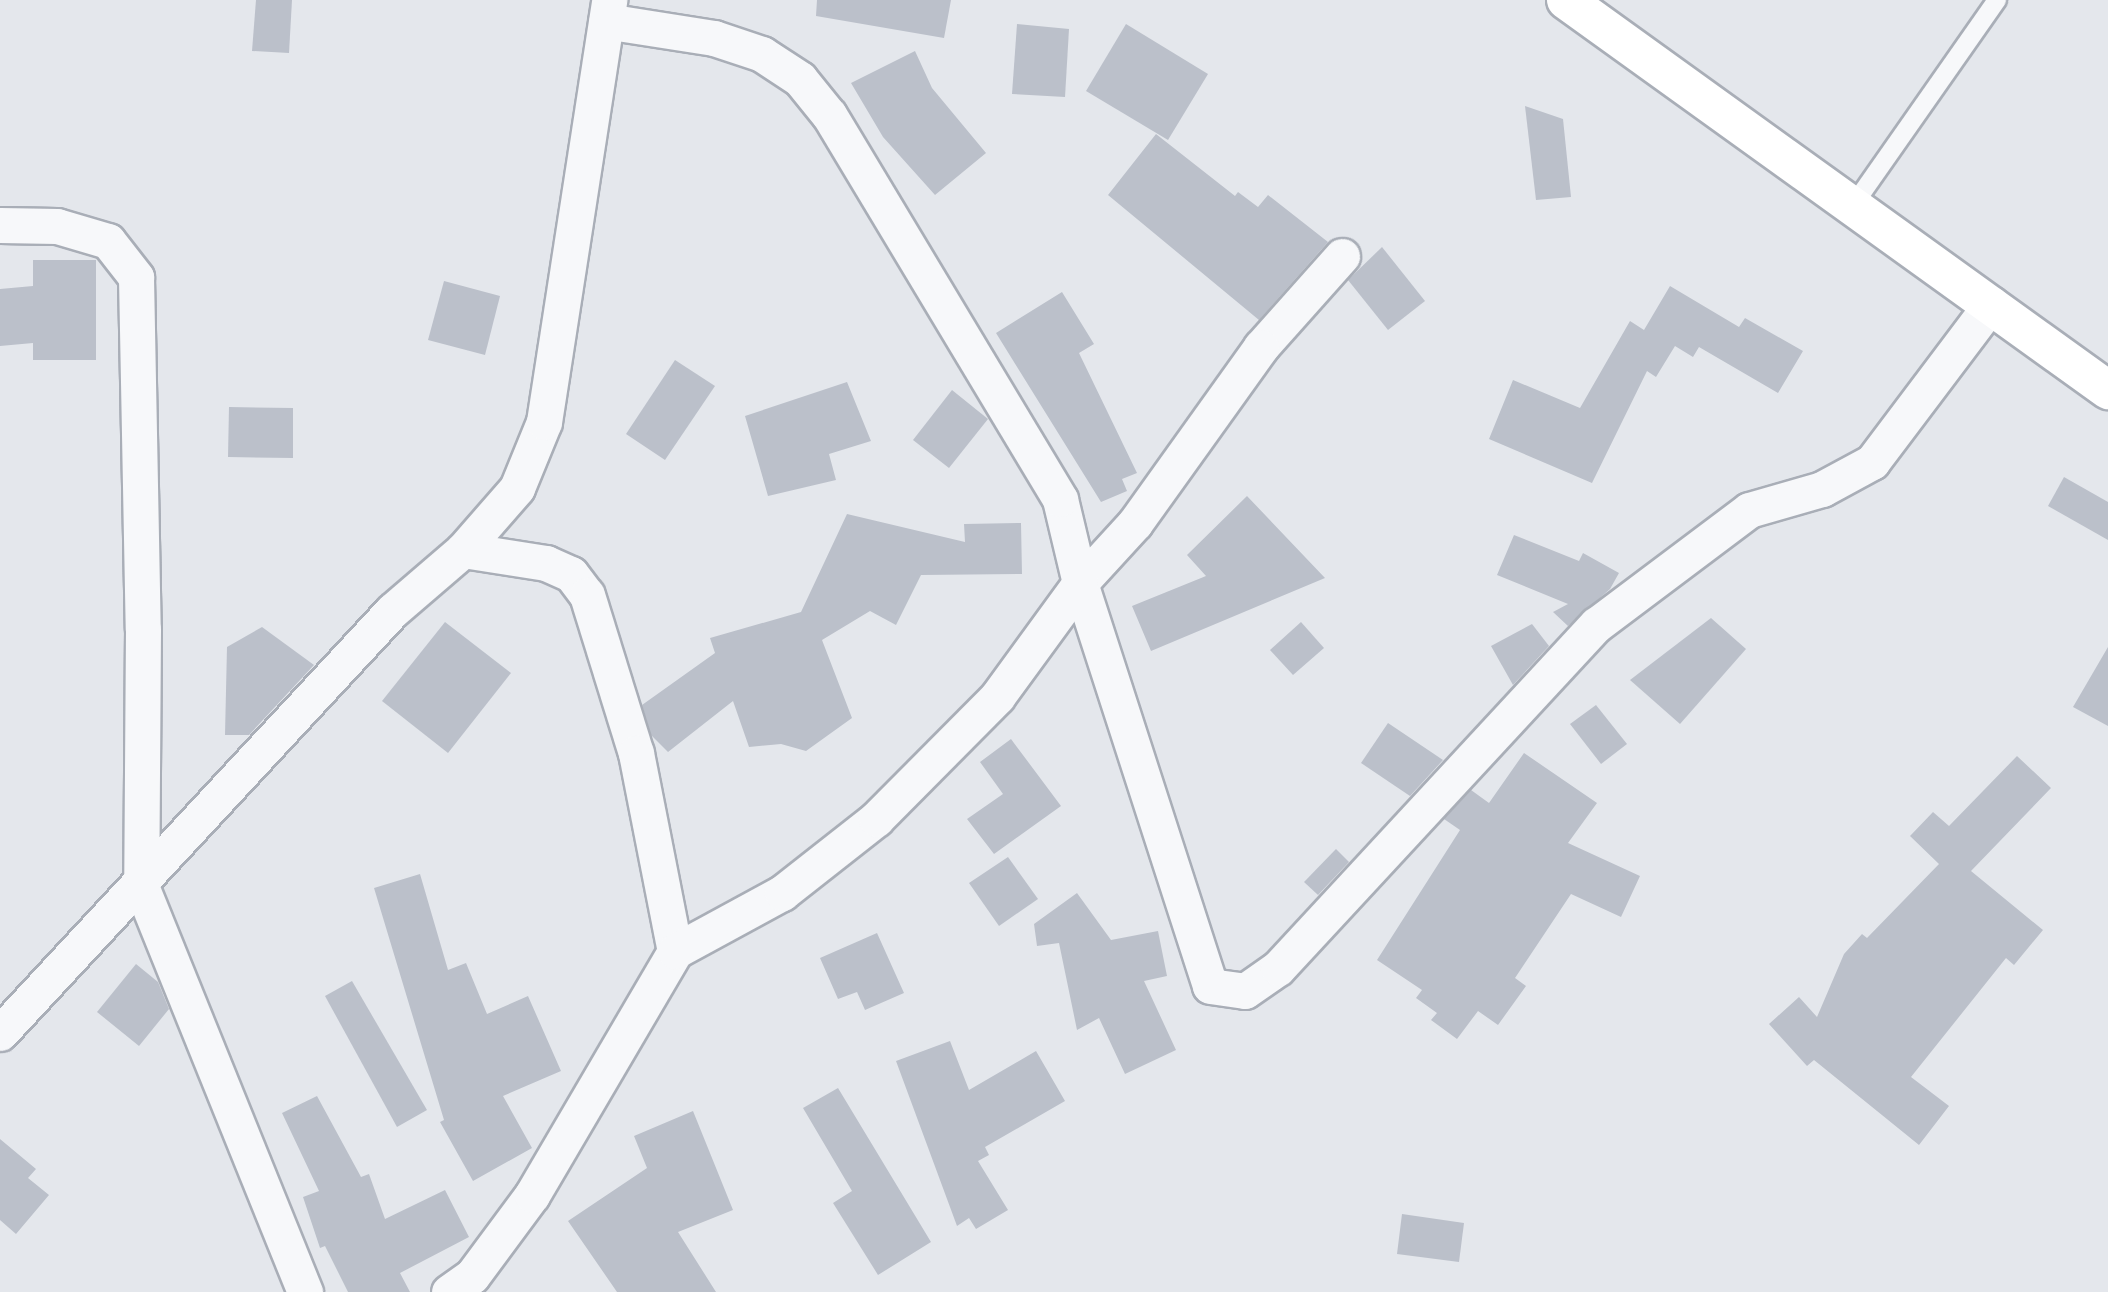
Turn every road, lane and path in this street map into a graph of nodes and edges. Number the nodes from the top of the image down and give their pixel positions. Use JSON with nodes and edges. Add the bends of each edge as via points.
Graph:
{"nodes":[{"id":1,"x":1566,"y":0,"type":"edge"},
{"id":2,"x":1997,"y":0,"type":"edge"},
{"id":3,"x":608,"y":11,"type":"edge"},
{"id":4,"x":1852,"y":207,"type":"junction"},
{"id":5,"x":0,"y":225,"type":"edge"},
{"id":6,"x":1342,"y":256,"type":"dead end"},
{"id":7,"x":1991,"y":304,"type":"junction"},
{"id":8,"x":2108,"y":390,"type":"edge"},
{"id":9,"x":464,"y":550,"type":"junction"},
{"id":10,"x":1080,"y":583,"type":"junction"},
{"id":11,"x":141,"y":886,"type":"junction"},
{"id":12,"x":675,"y":951,"type":"junction"},
{"id":13,"x":0,"y":1033,"type":"edge"},
{"id":14,"x":305,"y":1292,"type":"edge"},
{"id":15,"x":449,"y":1292,"type":"edge"}],
"edges":[{"from":1,"to":4,"type":"main road"},
{"from":2,"to":4,"type":"lane"},
{"from":3,"to":9,"type":"street","via":[[544,422],[517,488]]},
{"from":3,"to":10,"type":"street","via":[[762,54],[800,79],[829,115],[1060,499]]},
{"from":4,"to":7,"type":"main road"},
{"from":5,"to":11,"type":"street","via":[[57,226],[108,241],[136,277],[143,629]]},
{"from":6,"to":10,"type":"street","via":[[1261,347],[1135,523]]},
{"from":7,"to":8,"type":"main road"},
{"from":7,"to":10,"type":"street","via":[[1872,462],[1822,489],[1749,510],[1596,625],[1278,968],[1245,991],[1210,986],[1199,961]]},
{"from":9,"to":11,"type":"street","via":[[392,611]]},
{"from":9,"to":12,"type":"street","via":[[546,564],[571,574],[587,595],[636,753]]},
{"from":10,"to":12,"type":"street","via":[[997,696],[876,819],[782,893]]},
{"from":11,"to":13,"type":"street"},
{"from":11,"to":14,"type":"street"},
{"from":12,"to":15,"type":"street","via":[[532,1195],[472,1276]]}]}
